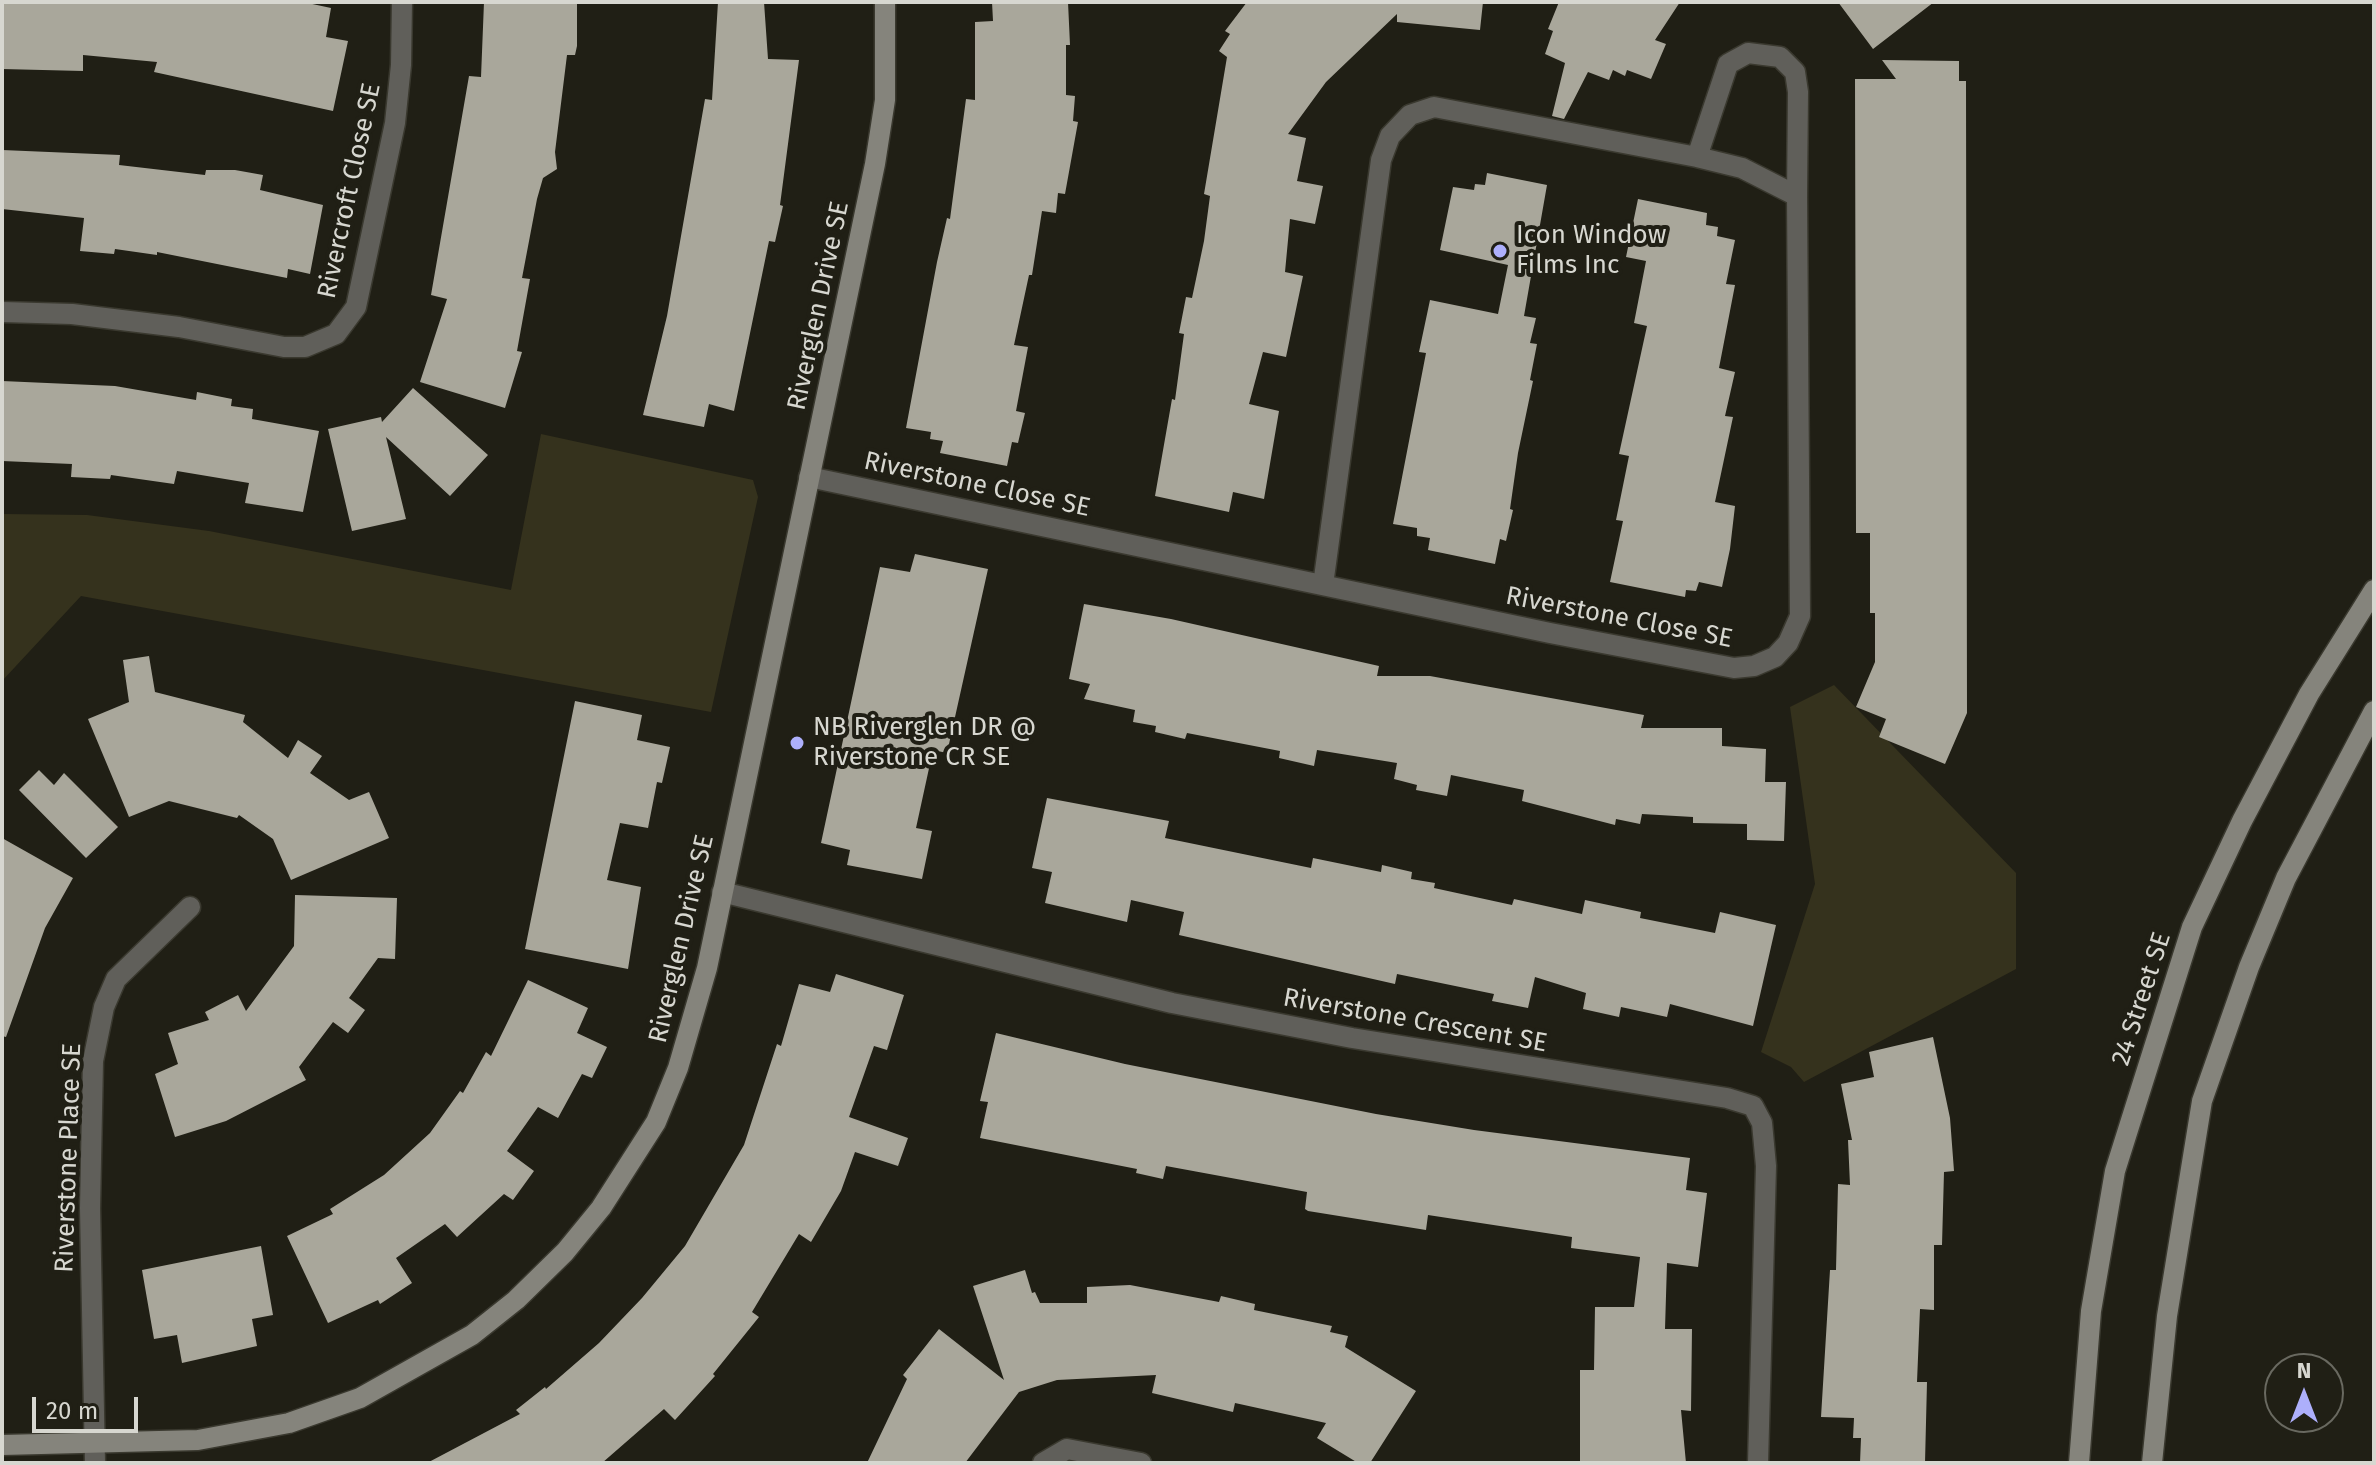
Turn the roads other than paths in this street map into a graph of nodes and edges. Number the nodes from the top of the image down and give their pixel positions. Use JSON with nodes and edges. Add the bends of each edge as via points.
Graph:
{"nodes":[{"id":1,"x":402,"y":2,"type":"edge"},
{"id":2,"x":885,"y":2,"type":"edge"},
{"id":3,"x":1697,"y":157,"type":"junction"},
{"id":4,"x":1797,"y":196,"type":"junction"},
{"id":5,"x":2,"y":312,"type":"edge"},
{"id":6,"x":809,"y":477,"type":"junction"},
{"id":7,"x":1323,"y":585,"type":"junction"},
{"id":8,"x":2374,"y":590,"type":"edge"},
{"id":9,"x":2374,"y":711,"type":"edge"},
{"id":10,"x":722,"y":892,"type":"junction"},
{"id":11,"x":190,"y":907,"type":"dead end"},
{"id":12,"x":2,"y":1445,"type":"edge"},
{"id":13,"x":95,"y":1454,"type":"edge"},
{"id":14,"x":1043,"y":1463,"type":"edge"},
{"id":15,"x":1141,"y":1463,"type":"edge"},
{"id":16,"x":1758,"y":1463,"type":"edge"},
{"id":17,"x":2079,"y":1463,"type":"edge"},
{"id":18,"x":2152,"y":1463,"type":"edge"}],
"edges":[{"from":1,"to":5,"type":"street","name":"Rivercroft Close SE","via":[[395,123],[356,307],[336,334],[305,347],[284,347],[179,327]]},
{"from":2,"to":6,"type":"street","name":"Riverglen Drive SE","via":[[881,125]]},
{"from":3,"to":4,"type":"street","via":[[1742,168]]},
{"from":3,"to":4,"type":"street","name":"Riverstone Close SE","via":[[1728,64],[1748,53],[1780,57],[1795,72],[1798,92]]},
{"from":3,"to":7,"type":"street","via":[[1434,107],[1410,115],[1390,136],[1381,160]]},
{"from":4,"to":7,"type":"street","name":"Riverstone Close SE","via":[[1800,616],[1775,657],[1734,668]]},
{"from":6,"to":7,"type":"street","name":"Riverstone Close SE"},
{"from":6,"to":10,"type":"street","name":"Riverglen Drive SE"},
{"from":8,"to":17,"type":"street","name":"24 Street SE","via":[[2309,694],[2192,927],[2115,1171],[2091,1311]]},
{"from":9,"to":18,"type":"street","via":[[2286,878],[2202,1101],[2167,1316]]},
{"from":10,"to":13,"type":"street","name":"Riverglen Drive SE","via":[[700,994],[656,1122],[601,1208],[516,1300],[472,1335],[360,1398],[289,1423]]},
{"from":10,"to":16,"type":"street","name":"Riverstone Crescent SE","via":[[1172,1003],[1753,1106],[1762,1123],[1766,1166]]},
{"from":11,"to":13,"type":"street","name":"Riverstone Place SE","via":[[116,979],[93,1061]]},
{"from":12,"to":13,"type":"street","name":"Riverglen Drive SE"},
{"from":14,"to":15,"type":"street","via":[[1057,1452],[1079,1449]]}]}
